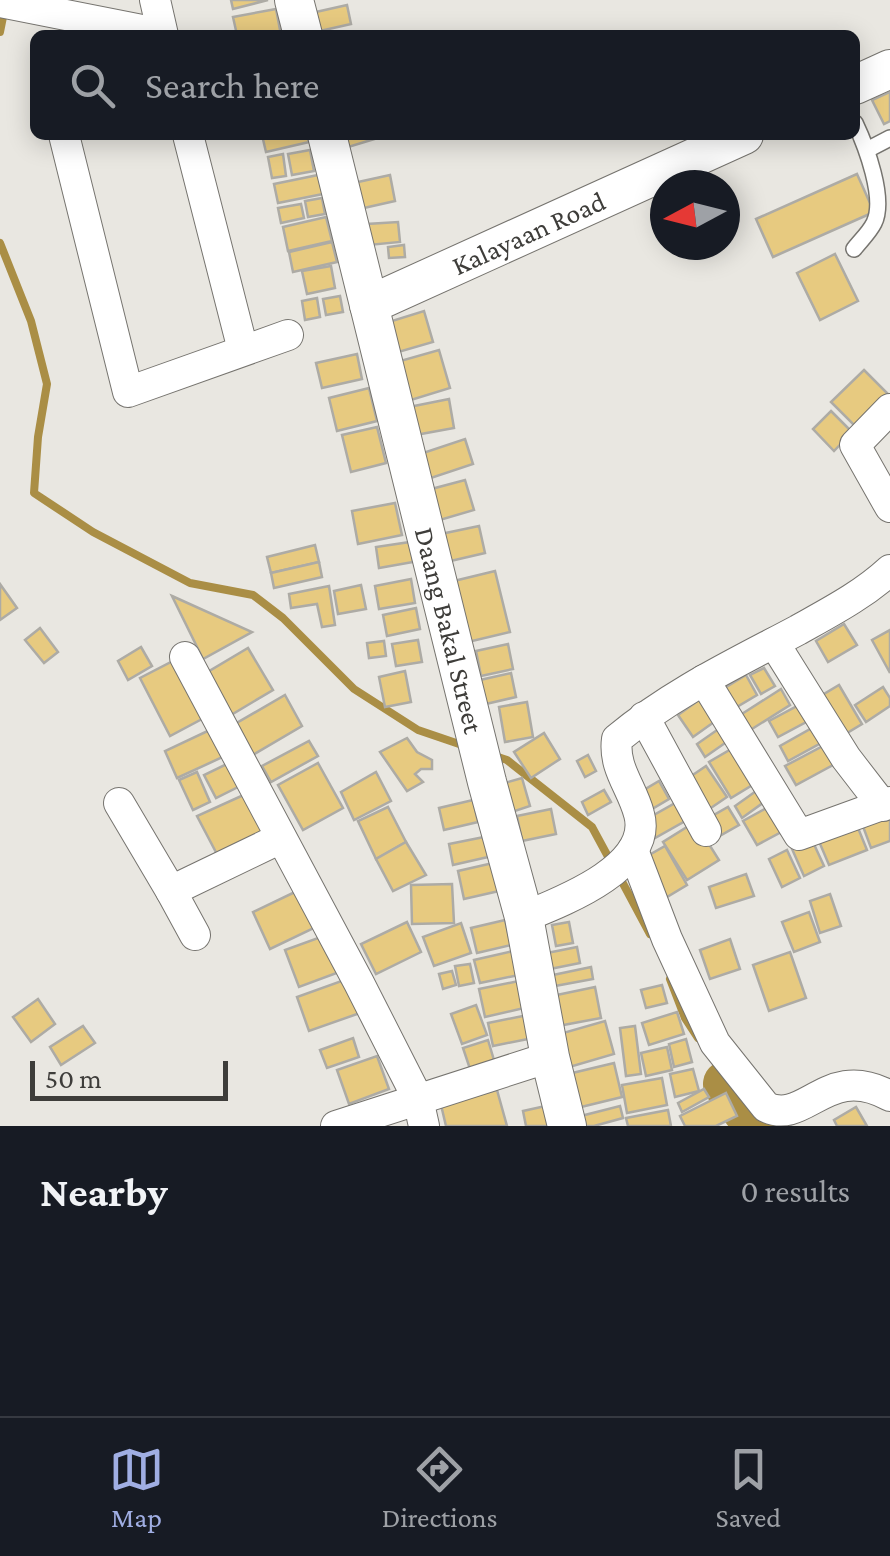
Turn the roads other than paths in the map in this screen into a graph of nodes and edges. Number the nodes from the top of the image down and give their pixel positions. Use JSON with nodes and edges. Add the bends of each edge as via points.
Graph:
{"nodes":[{"id":1,"x":155,"y":0,"type":"edge"},
{"id":2,"x":294,"y":0,"type":"edge"},
{"id":3,"x":0,"y":2,"type":"edge"},
{"id":4,"x":136,"y":30,"type":"edge"},
{"id":5,"x":161,"y":30,"type":"edge"},
{"id":6,"x":301,"y":30,"type":"edge"},
{"id":7,"x":890,"y":70,"type":"edge"},
{"id":8,"x":860,"y":83,"type":"edge"},
{"id":9,"x":860,"y":134,"type":"edge"},
{"id":10,"x":890,"y":138,"type":"edge"},
{"id":11,"x":65,"y":140,"type":"edge"},
{"id":12,"x":189,"y":140,"type":"edge"},
{"id":13,"x":328,"y":140,"type":"edge"},
{"id":14,"x":733,"y":140,"type":"edge"},
{"id":15,"x":867,"y":150,"type":"junction"},
{"id":16,"x":854,"y":249,"type":"dead end"},
{"id":17,"x":369,"y":305,"type":"junction"},
{"id":18,"x":288,"y":336,"type":"dead end"},
{"id":19,"x":244,"y":350,"type":"junction"},
{"id":20,"x":890,"y":410,"type":"edge"},
{"id":21,"x":890,"y":507,"type":"edge"},
{"id":22,"x":890,"y":570,"type":"edge"},
{"id":23,"x":774,"y":643,"type":"junction"},
{"id":24,"x":185,"y":657,"type":"dead end"},
{"id":25,"x":704,"y":680,"type":"junction"},
{"id":26,"x":644,"y":716,"type":"junction"},
{"id":27,"x":119,"y":803,"type":"dead end"},
{"id":28,"x":887,"y":804,"type":"edge"},
{"id":29,"x":706,"y":831,"type":"dead end"},
{"id":30,"x":281,"y":838,"type":"junction"},
{"id":31,"x":630,"y":852,"type":"junction"},
{"id":32,"x":170,"y":891,"type":"junction"},
{"id":33,"x":524,"y":917,"type":"junction"},
{"id":34,"x":195,"y":935,"type":"dead end"},
{"id":35,"x":550,"y":1057,"type":"junction"},
{"id":36,"x":890,"y":1096,"type":"edge"},
{"id":37,"x":421,"y":1112,"type":"edge"},
{"id":38,"x":336,"y":1126,"type":"edge"},
{"id":39,"x":567,"y":1126,"type":"edge"}],
"edges":[{"from":1,"to":5,"type":"street"},
{"from":2,"to":6,"type":"street"},
{"from":3,"to":4,"type":"street"},
{"from":7,"to":8,"type":"street"},
{"from":9,"to":15,"type":"lane"},
{"from":10,"to":15,"type":"lane"},
{"from":11,"to":19,"type":"street","via":[[128,392]]},
{"from":12,"to":19,"type":"street"},
{"from":13,"to":17,"type":"street","name":"Daang Bakal Street"},
{"from":14,"to":17,"type":"street","name":"Kalayaan Road"},
{"from":15,"to":16,"type":"lane","via":[[876,221]]},
{"from":17,"to":33,"type":"street","name":"Daang Bakal Street"},
{"from":18,"to":19,"type":"street"},
{"from":20,"to":21,"type":"street","via":[[855,445]]},
{"from":22,"to":23,"type":"street"},
{"from":23,"to":25,"type":"street"},
{"from":23,"to":28,"type":"street","via":[[846,758]]},
{"from":24,"to":30,"type":"street"},
{"from":25,"to":26,"type":"street"},
{"from":25,"to":28,"type":"street","via":[[798,835]]},
{"from":26,"to":29,"type":"street"},
{"from":26,"to":31,"type":"street","via":[[618,739],[615,757],[640,816]]},
{"from":27,"to":32,"type":"street"},
{"from":30,"to":32,"type":"street"},
{"from":30,"to":37,"type":"street"},
{"from":31,"to":33,"type":"street","via":[[591,888]]},
{"from":31,"to":36,"type":"street","via":[[715,1043],[766,1107],[788,1116],[848,1086]]},
{"from":32,"to":34,"type":"street"},
{"from":33,"to":35,"type":"street","name":"Daang Bakal Street"},
{"from":35,"to":37,"type":"street"},
{"from":35,"to":39,"type":"street","name":"Daang Bakal Street"},
{"from":37,"to":38,"type":"street"}]}
